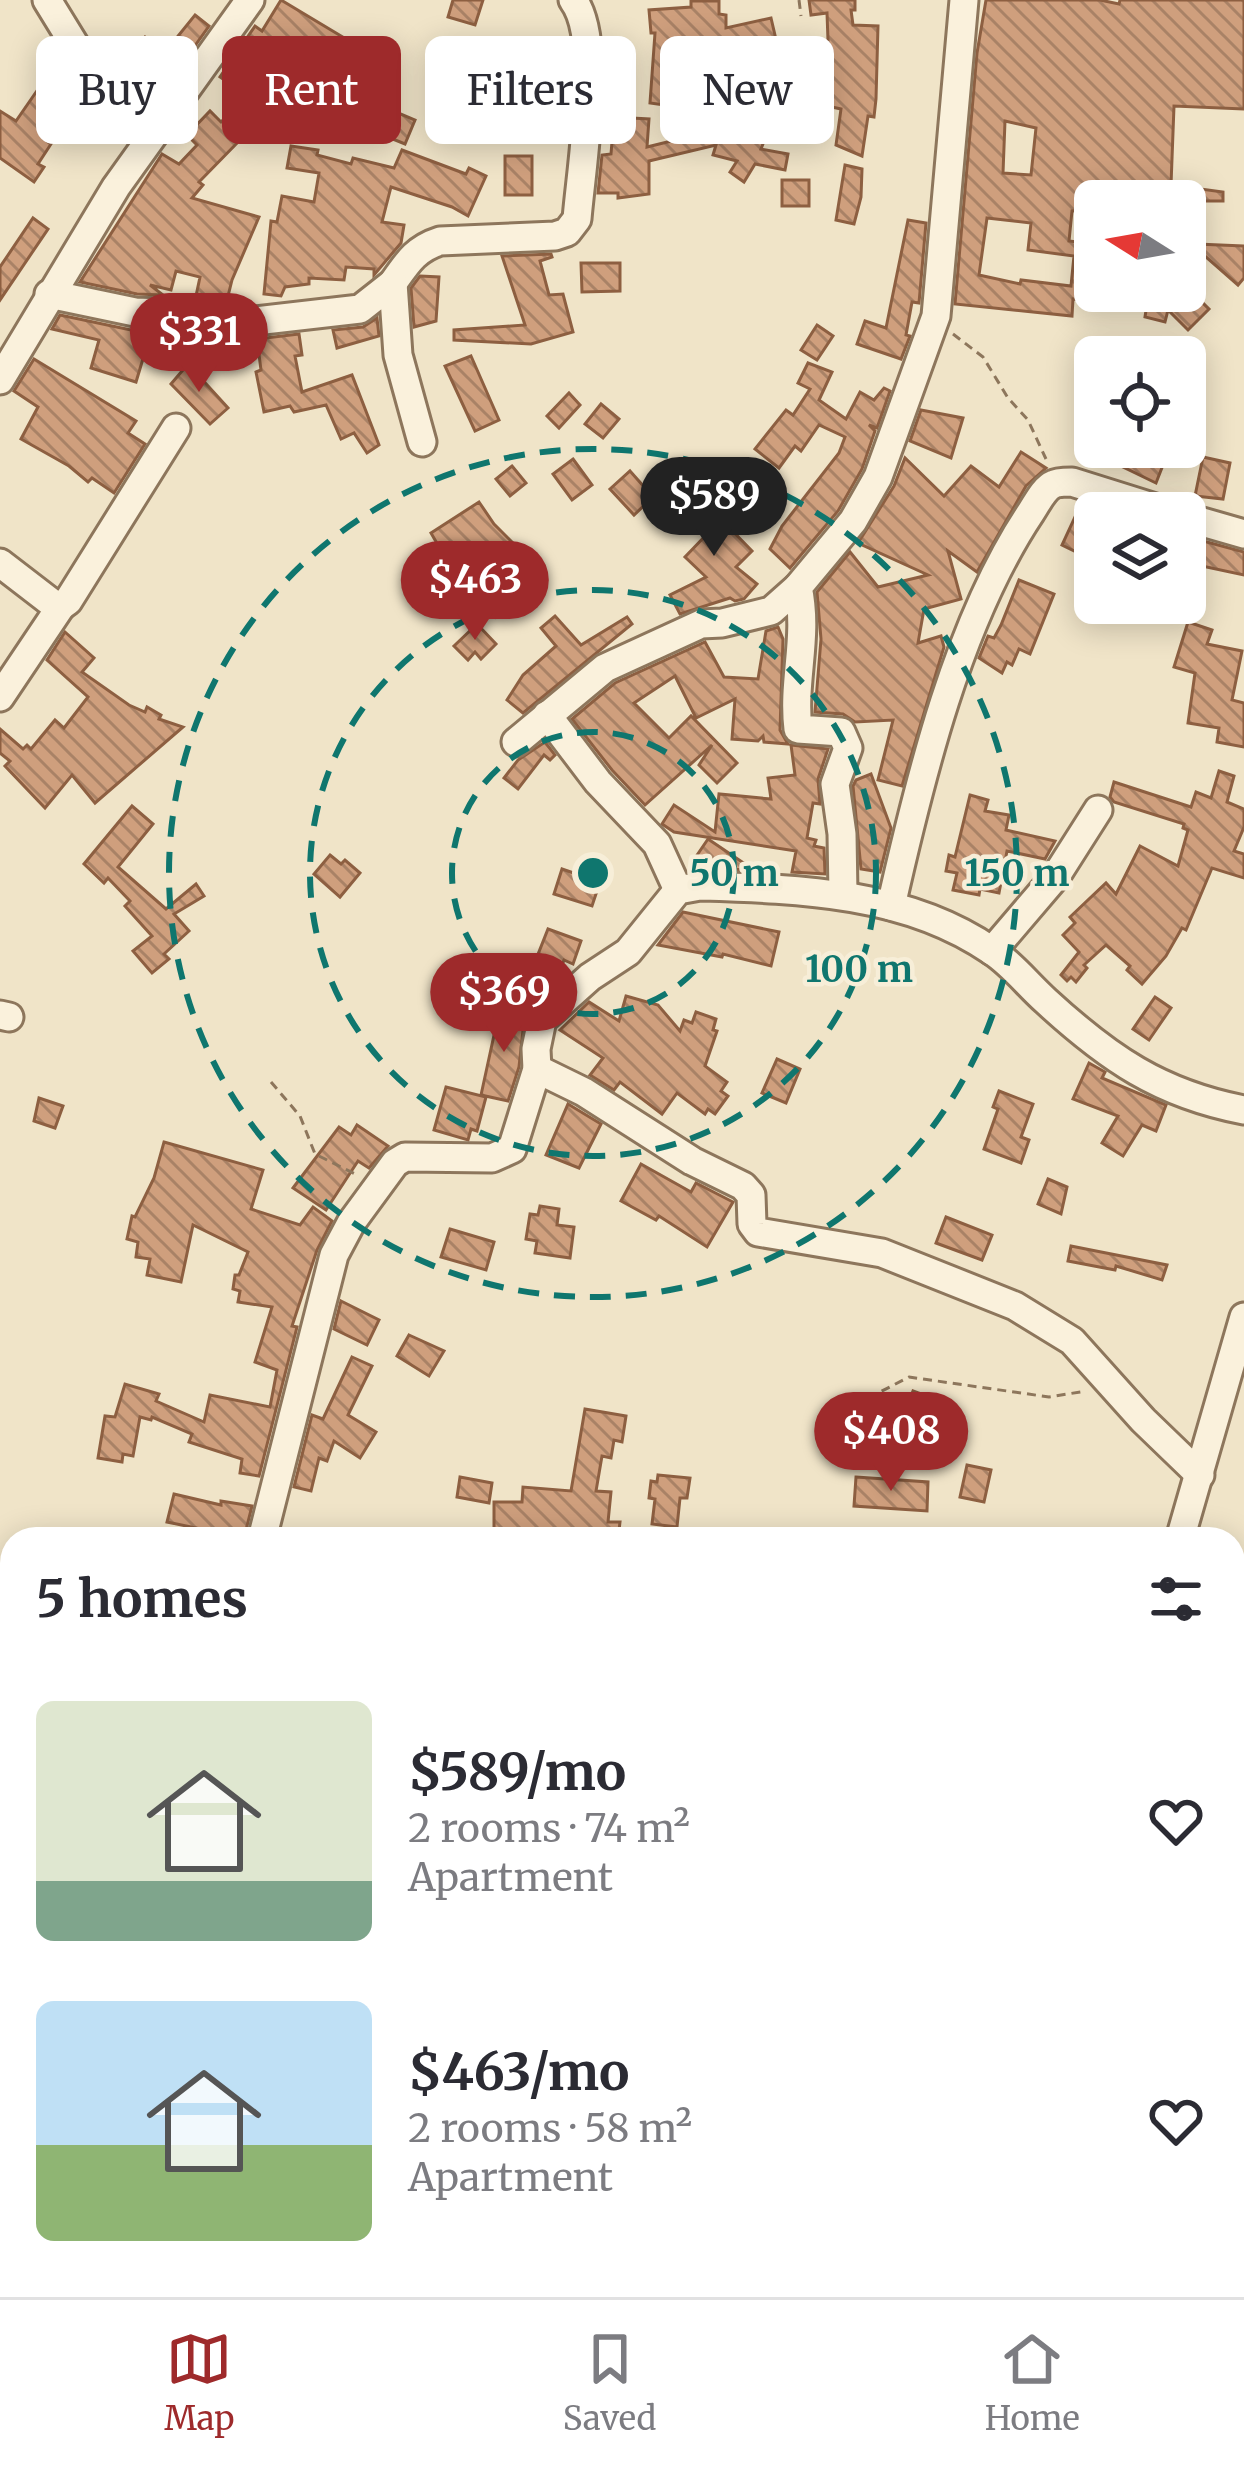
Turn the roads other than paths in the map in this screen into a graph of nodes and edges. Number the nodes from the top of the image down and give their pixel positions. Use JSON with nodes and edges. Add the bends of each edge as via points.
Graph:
{"nodes":[{"id":1,"x":47,"y":0,"type":"edge"},
{"id":2,"x":250,"y":0,"type":"edge"},
{"id":3,"x":574,"y":0,"type":"edge"},
{"id":4,"x":964,"y":0,"type":"edge"},
{"id":5,"x":70,"y":36,"type":"edge"},
{"id":6,"x":198,"y":73,"type":"edge"},
{"id":7,"x":148,"y":144,"type":"edge"},
{"id":8,"x":393,"y":283,"type":"junction"},
{"id":9,"x":49,"y":294,"type":"junction"},
{"id":10,"x":12,"y":334,"type":"edge"},
{"id":11,"x":0,"y":380,"type":"edge"},
{"id":12,"x":176,"y":428,"type":"dead end"},
{"id":13,"x":422,"y":442,"type":"dead end"},
{"id":14,"x":1104,"y":492,"type":"edge"},
{"id":15,"x":1206,"y":524,"type":"edge"},
{"id":16,"x":1244,"y":534,"type":"edge"},
{"id":17,"x":0,"y":563,"type":"edge"},
{"id":18,"x":797,"y":587,"type":"junction"},
{"id":19,"x":61,"y":606,"type":"junction"},
{"id":20,"x":0,"y":697,"type":"edge"},
{"id":21,"x":547,"y":715,"type":"junction"},
{"id":22,"x":516,"y":742,"type":"dead end"},
{"id":23,"x":1098,"y":810,"type":"dead end"},
{"id":24,"x":678,"y":890,"type":"junction"},
{"id":25,"x":843,"y":894,"type":"junction"},
{"id":26,"x":891,"y":906,"type":"junction"},
{"id":27,"x":992,"y":951,"type":"junction"},
{"id":28,"x":537,"y":1069,"type":"junction"},
{"id":29,"x":1244,"y":1110,"type":"edge"},
{"id":30,"x":1244,"y":1317,"type":"edge"},
{"id":31,"x":1200,"y":1474,"type":"junction"},
{"id":32,"x":265,"y":1527,"type":"edge"},
{"id":33,"x":1184,"y":1527,"type":"edge"}],
"edges":[{"from":1,"to":5,"type":"street"},
{"from":2,"to":6,"type":"street"},
{"from":3,"to":8,"type":"street","via":[[586,35],[588,84],[578,219],[555,236],[440,241],[409,259]]},
{"from":4,"to":18,"type":"street","via":[[937,316],[878,476],[853,521]]},
{"from":7,"to":9,"type":"street"},
{"from":8,"to":9,"type":"street","via":[[360,309],[190,323]]},
{"from":8,"to":13,"type":"street","via":[[398,355]]},
{"from":9,"to":10,"type":"street"},
{"from":10,"to":11,"type":"street"},
{"from":12,"to":19,"type":"street"},
{"from":14,"to":26,"type":"street","via":[[1055,483],[998,564],[909,826]]},
{"from":15,"to":16,"type":"street"},
{"from":17,"to":19,"type":"street"},
{"from":18,"to":21,"type":"street","via":[[771,611],[701,624],[605,668]]},
{"from":18,"to":25,"type":"street","via":[[805,618],[798,729],[841,732],[848,748],[835,784]]},
{"from":19,"to":20,"type":"street"},
{"from":21,"to":22,"type":"street"},
{"from":21,"to":24,"type":"street","via":[[657,844]]},
{"from":23,"to":27,"type":"street","via":[[1056,876]]},
{"from":24,"to":25,"type":"street"},
{"from":24,"to":28,"type":"street","via":[[628,952],[542,1020]]},
{"from":25,"to":26,"type":"street"},
{"from":26,"to":27,"type":"street"},
{"from":27,"to":29,"type":"street","via":[[1157,1085]]},
{"from":28,"to":31,"type":"street","via":[[743,1186],[758,1232],[882,1253],[1015,1306],[1072,1341]]},
{"from":28,"to":32,"type":"street","via":[[506,1156],[405,1156],[334,1255]]},
{"from":30,"to":31,"type":"street"},
{"from":31,"to":33,"type":"street"}]}
